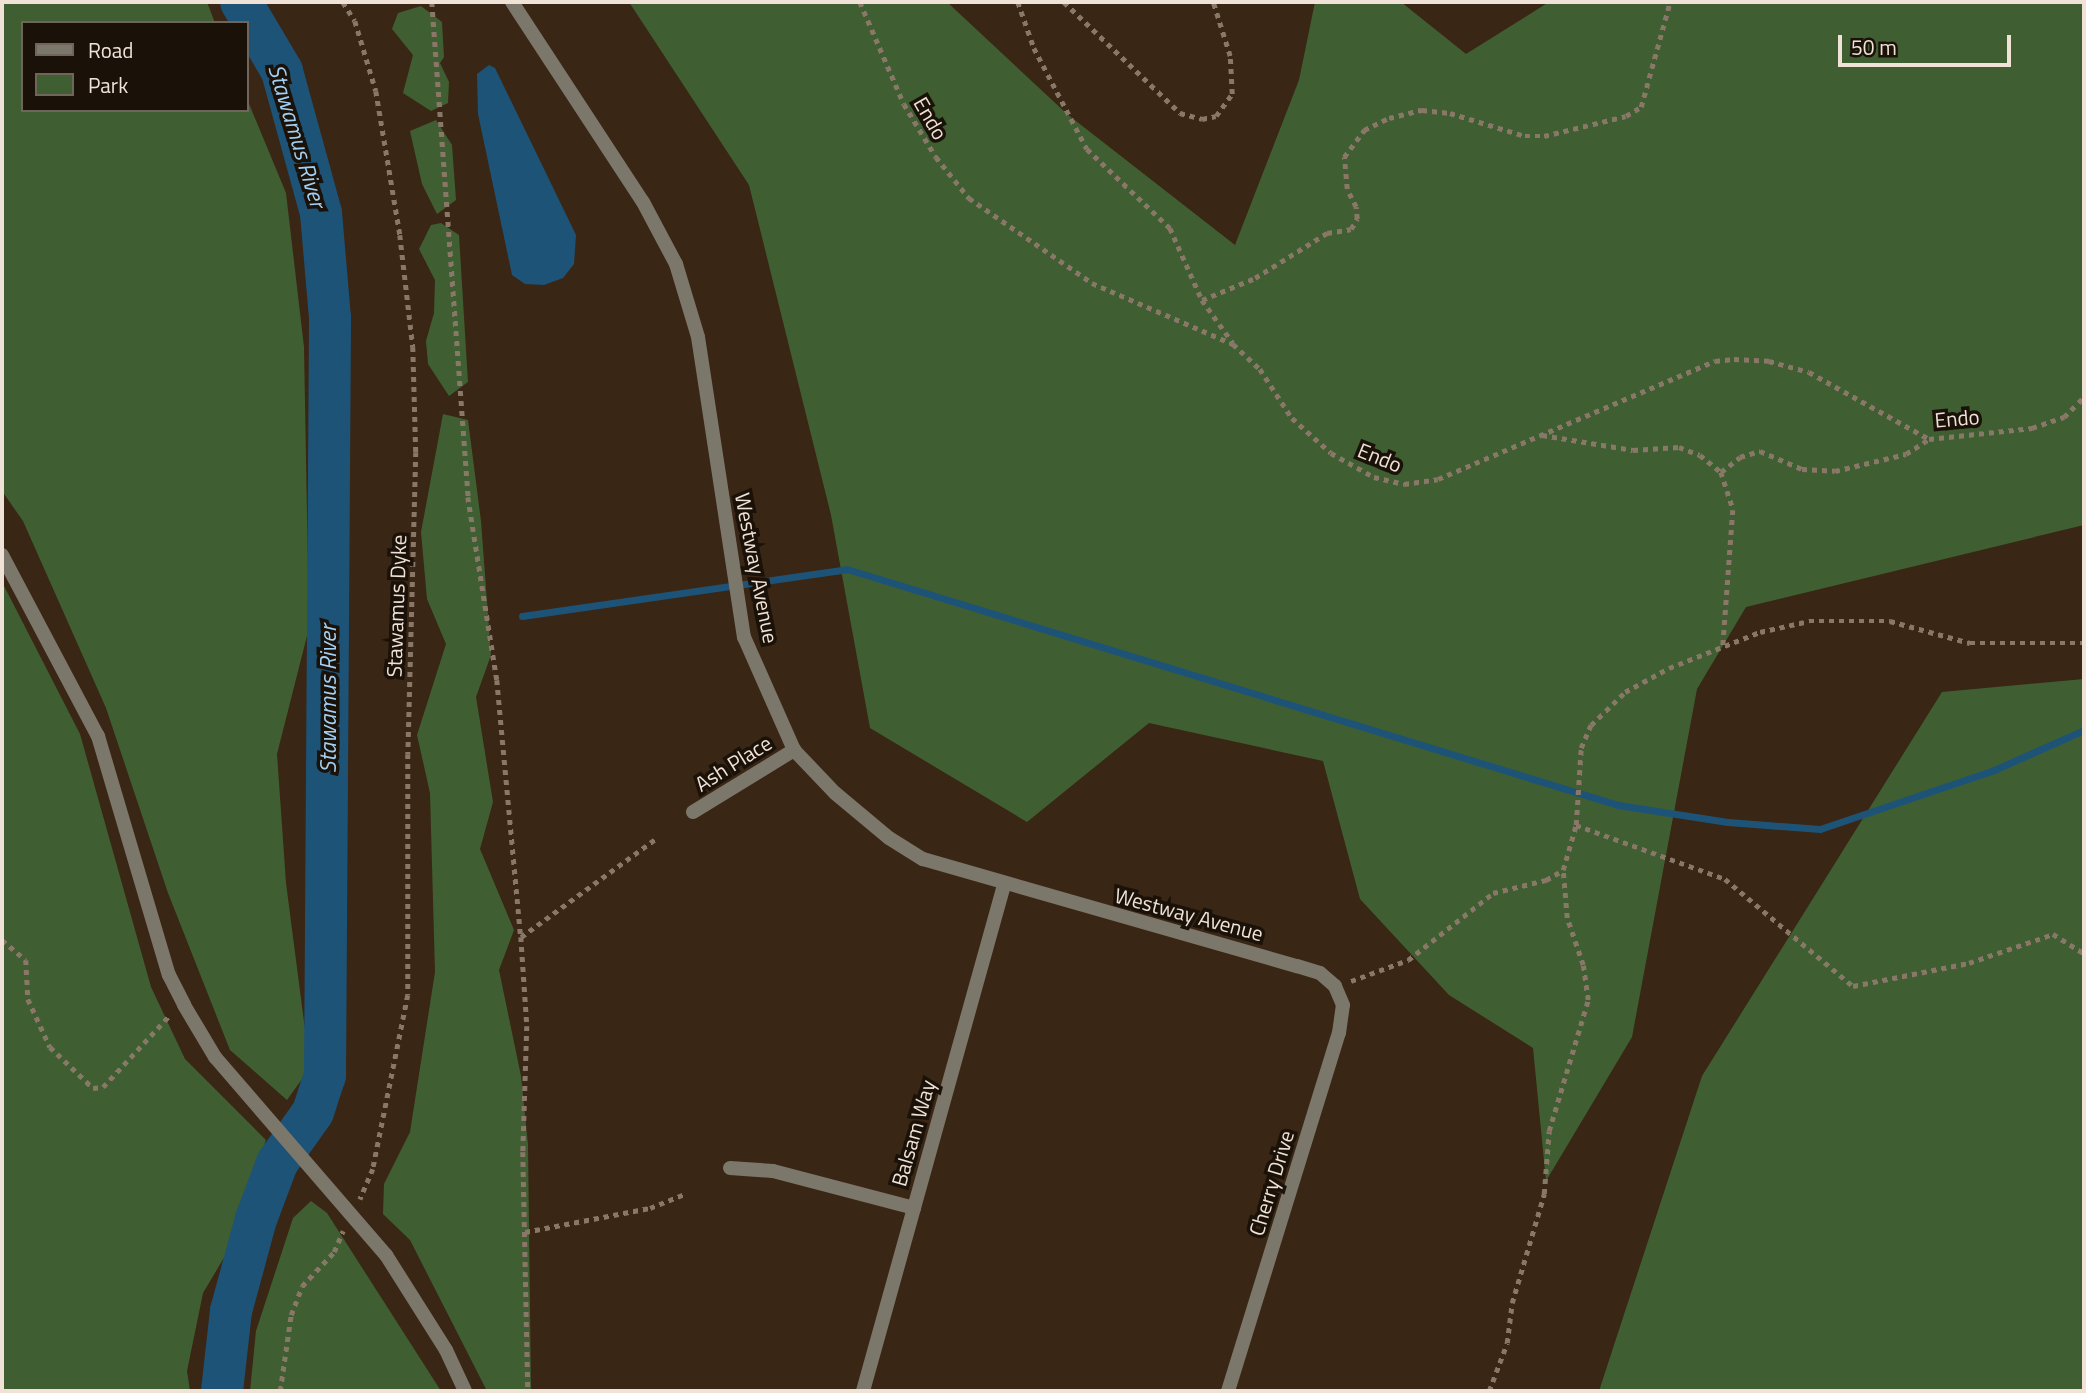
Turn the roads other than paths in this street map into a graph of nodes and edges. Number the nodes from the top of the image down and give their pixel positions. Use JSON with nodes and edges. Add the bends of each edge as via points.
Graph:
{"nodes":[{"id":1,"x":512,"y":2,"type":"edge"},
{"id":2,"x":2,"y":555,"type":"edge"},
{"id":3,"x":794,"y":750,"type":"junction"},
{"id":4,"x":693,"y":812,"type":"dead end"},
{"id":5,"x":1004,"y":885,"type":"junction"},
{"id":6,"x":1335,"y":986,"type":"joint"},
{"id":7,"x":730,"y":1168,"type":"dead end"},
{"id":8,"x":914,"y":1208,"type":"junction"},
{"id":9,"x":465,"y":1391,"type":"edge"},
{"id":10,"x":863,"y":1391,"type":"edge"},
{"id":11,"x":1228,"y":1391,"type":"edge"}],
"edges":[{"from":1,"to":3,"type":"street","name":"Westway Avenue","via":[[643,202],[676,264],[698,337],[744,637]]},
{"from":2,"to":9,"type":"street","via":[[98,736],[169,975],[184,1005],[215,1057],[351,1210],[439,1339]]},
{"from":3,"to":4,"type":"street","name":"Ash Place"},
{"from":3,"to":5,"type":"street","name":"Westway Avenue","via":[[835,793],[889,838],[923,859]]},
{"from":5,"to":6,"type":"street","name":"Westway Avenue","via":[[1320,973]]},
{"from":5,"to":8,"type":"street","name":"Balsam Way"},
{"from":6,"to":11,"type":"street","name":"Cherry Drive","via":[[1343,1006],[1339,1033]]},
{"from":7,"to":8,"type":"street","via":[[772,1171]]},
{"from":8,"to":10,"type":"street","name":"Balsam Way"}]}
